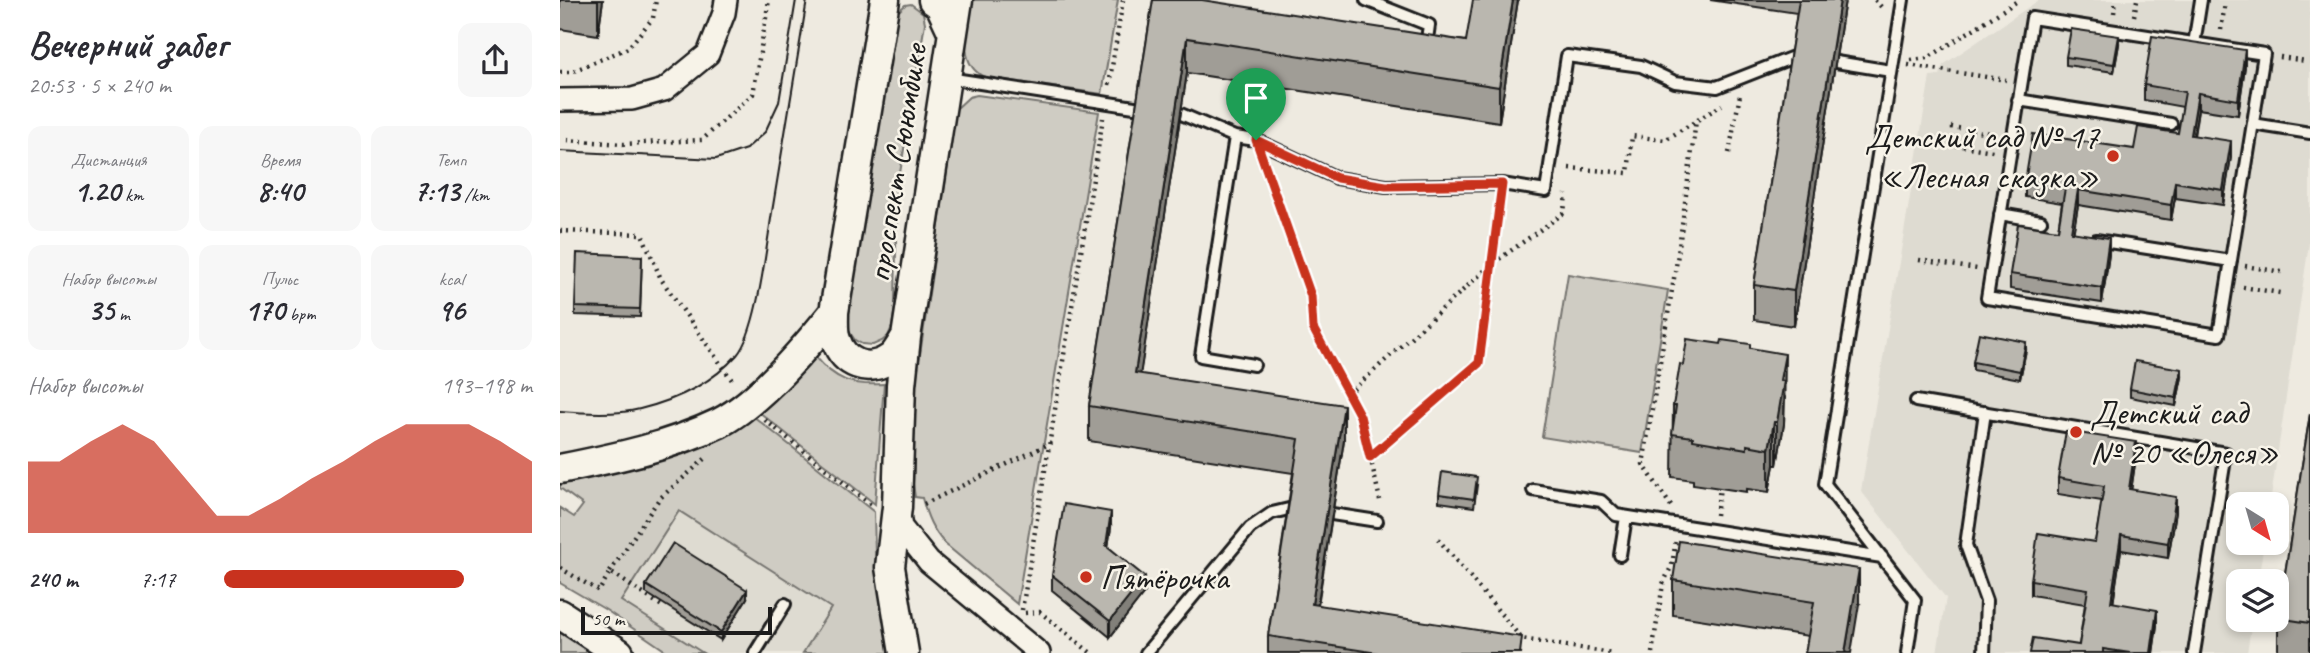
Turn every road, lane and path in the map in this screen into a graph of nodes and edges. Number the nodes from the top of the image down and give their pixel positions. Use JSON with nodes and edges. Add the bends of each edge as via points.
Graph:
{"nodes":[{"id":1,"x":656,"y":0,"type":"edge"},
{"id":2,"x":726,"y":0,"type":"edge"},
{"id":3,"x":769,"y":0,"type":"edge"},
{"id":4,"x":933,"y":0,"type":"edge"},
{"id":5,"x":958,"y":0,"type":"edge"},
{"id":6,"x":1123,"y":0,"type":"edge"},
{"id":7,"x":1366,"y":0,"type":"edge"},
{"id":8,"x":1903,"y":0,"type":"edge"},
{"id":9,"x":2019,"y":0,"type":"edge"},
{"id":10,"x":2200,"y":0,"type":"edge"},
{"id":11,"x":888,"y":3,"type":"edge"},
{"id":12,"x":2225,"y":3,"type":"dead end"},
{"id":13,"x":953,"y":33,"type":"junction"},
{"id":14,"x":2194,"y":44,"type":"junction"},
{"id":15,"x":2218,"y":47,"type":"junction"},
{"id":16,"x":1425,"y":53,"type":"edge"},
{"id":17,"x":2264,"y":54,"type":"junction"},
{"id":18,"x":1796,"y":56,"type":"edge"},
{"id":19,"x":2306,"y":61,"type":"dead end"},
{"id":20,"x":1836,"y":62,"type":"edge"},
{"id":21,"x":1892,"y":67,"type":"junction"},
{"id":22,"x":560,"y":72,"type":"edge"},
{"id":23,"x":945,"y":77,"type":"junction"},
{"id":24,"x":1744,"y":77,"type":"junction"},
{"id":25,"x":2021,"y":83,"type":"junction"},
{"id":26,"x":1740,"y":94,"type":"junction"},
{"id":27,"x":560,"y":100,"type":"edge"},
{"id":28,"x":2018,"y":100,"type":"junction"},
{"id":29,"x":1106,"y":102,"type":"junction"},
{"id":30,"x":1141,"y":108,"type":"edge"},
{"id":31,"x":1181,"y":114,"type":"edge"},
{"id":32,"x":1696,"y":121,"type":"junction"},
{"id":33,"x":2171,"y":124,"type":"dead end"},
{"id":34,"x":2253,"y":124,"type":"junction"},
{"id":35,"x":1951,"y":127,"type":"dead end"},
{"id":36,"x":2310,"y":133,"type":"edge"},
{"id":37,"x":2013,"y":136,"type":"junction"},
{"id":38,"x":1235,"y":137,"type":"junction"},
{"id":39,"x":567,"y":140,"type":"dead end"},
{"id":40,"x":1256,"y":140,"type":"junction"},
{"id":41,"x":1949,"y":144,"type":"dead end"},
{"id":42,"x":1729,"y":153,"type":"dead end"},
{"id":43,"x":2010,"y":153,"type":"junction"},
{"id":44,"x":1567,"y":178,"type":"dead end"},
{"id":45,"x":1502,"y":184,"type":"junction"},
{"id":46,"x":1566,"y":190,"type":"dead end"},
{"id":47,"x":2000,"y":214,"type":"junction"},
{"id":48,"x":2041,"y":221,"type":"dead end"},
{"id":49,"x":560,"y":231,"type":"edge"},
{"id":50,"x":2080,"y":237,"type":"edge"},
{"id":51,"x":1919,"y":260,"type":"dead end"},
{"id":52,"x":2231,"y":262,"type":"junction"},
{"id":53,"x":1492,"y":264,"type":"junction"},
{"id":54,"x":1991,"y":272,"type":"junction"},
{"id":55,"x":2282,"y":272,"type":"dead end"},
{"id":56,"x":2228,"y":284,"type":"junction"},
{"id":57,"x":2280,"y":293,"type":"dead end"},
{"id":58,"x":834,"y":312,"type":"junction"},
{"id":59,"x":906,"y":337,"type":"junction"},
{"id":60,"x":1254,"y":365,"type":"dead end"},
{"id":61,"x":738,"y":389,"type":"dead end"},
{"id":62,"x":1348,"y":394,"type":"junction"},
{"id":63,"x":1916,"y":401,"type":"dead end"},
{"id":64,"x":1985,"y":412,"type":"junction"},
{"id":65,"x":757,"y":414,"type":"dead end"},
{"id":66,"x":764,"y":420,"type":"junction"},
{"id":67,"x":756,"y":425,"type":"dead end"},
{"id":68,"x":1051,"y":443,"type":"junction"},
{"id":69,"x":709,"y":457,"type":"dead end"},
{"id":70,"x":1370,"y":457,"type":"junction"},
{"id":71,"x":560,"y":469,"type":"edge"},
{"id":72,"x":1720,"y":488,"type":"dead end"},
{"id":73,"x":1533,"y":489,"type":"dead end"},
{"id":74,"x":1380,"y":500,"type":"dead end"},
{"id":75,"x":897,"y":507,"type":"junction"},
{"id":76,"x":1293,"y":508,"type":"edge"},
{"id":77,"x":1332,"y":514,"type":"edge"},
{"id":78,"x":1626,"y":517,"type":"junction"},
{"id":79,"x":1377,"y":521,"type":"dead end"},
{"id":80,"x":1678,"y":525,"type":"junction"},
{"id":81,"x":1713,"y":531,"type":"junction"},
{"id":82,"x":1438,"y":539,"type":"dead end"},
{"id":83,"x":1620,"y":555,"type":"dead end"},
{"id":84,"x":1882,"y":557,"type":"junction"},
{"id":85,"x":560,"y":568,"type":"edge"},
{"id":86,"x":610,"y":572,"type":"junction"},
{"id":87,"x":785,"y":604,"type":"dead end"},
{"id":88,"x":662,"y":606,"type":"dead end"},
{"id":89,"x":560,"y":614,"type":"edge"},
{"id":90,"x":1022,"y":617,"type":"dead end"},
{"id":91,"x":620,"y":653,"type":"edge"},
{"id":92,"x":754,"y":653,"type":"edge"},
{"id":93,"x":904,"y":653,"type":"edge"},
{"id":94,"x":1039,"y":653,"type":"edge"},
{"id":95,"x":1146,"y":653,"type":"edge"},
{"id":96,"x":1611,"y":653,"type":"edge"},
{"id":97,"x":1652,"y":653,"type":"edge"},
{"id":98,"x":1907,"y":653,"type":"edge"},
{"id":99,"x":1984,"y":653,"type":"edge"},
{"id":100,"x":2194,"y":653,"type":"edge"}],
"edges":[{"from":1,"to":22,"type":"path","via":[[653,18],[628,48],[571,72]]},
{"from":2,"to":27,"type":"street","via":[[708,54],[664,90],[632,99]]},
{"from":3,"to":39,"type":"path","via":[[753,93],[702,140],[623,144]]},
{"from":4,"to":13,"type":"main road"},
{"from":5,"to":13,"type":"main road","name":"проспект Сююмбике"},
{"from":6,"to":29,"type":"path"},
{"from":7,"to":16,"type":"lane","via":[[1429,25]]},
{"from":8,"to":21,"type":"lane"},
{"from":9,"to":21,"type":"path","via":[[1928,58]]},
{"from":10,"to":14,"type":"lane"},
{"from":11,"to":58,"type":"main road","name":"проспект Сююмбике"},
{"from":12,"to":15,"type":"path"},
{"from":13,"to":23,"type":"main road","name":"проспект Сююмбике"},
{"from":14,"to":15,"type":"lane"},
{"from":14,"to":25,"type":"lane","via":[[2032,18]]},
{"from":15,"to":17,"type":"lane"},
{"from":17,"to":19,"type":"path"},
{"from":17,"to":34,"type":"lane"},
{"from":18,"to":24,"type":"lane"},
{"from":20,"to":21,"type":"lane"},
{"from":21,"to":25,"type":"path"},
{"from":21,"to":84,"type":"lane","via":[[1825,484]]},
{"from":23,"to":29,"type":"lane"},
{"from":23,"to":59,"type":"main road","name":"проспект Сююмбике"},
{"from":24,"to":26,"type":"path"},
{"from":24,"to":45,"type":"lane","via":[[1717,87],[1675,82],[1641,66],[1567,57],[1546,191]]},
{"from":25,"to":28,"type":"lane"},
{"from":26,"to":32,"type":"path"},
{"from":26,"to":42,"type":"path"},
{"from":28,"to":33,"type":"lane"},
{"from":28,"to":37,"type":"lane"},
{"from":29,"to":30,"type":"lane"},
{"from":29,"to":68,"type":"path"},
{"from":31,"to":38,"type":"lane"},
{"from":32,"to":44,"type":"path","via":[[1665,140],[1632,136],[1628,173],[1569,167]]},
{"from":32,"to":80,"type":"path","via":[[1643,464],[1679,519]]},
{"from":34,"to":36,"type":"lane"},
{"from":34,"to":52,"type":"lane"},
{"from":35,"to":37,"type":"path"},
{"from":37,"to":43,"type":"lane"},
{"from":38,"to":40,"type":"lane"},
{"from":38,"to":60,"type":"lane","via":[[1201,356]]},
{"from":40,"to":45,"type":"lane","via":[[1337,178],[1386,186]]},
{"from":40,"to":62,"type":"path","via":[[1311,296],[1313,328]]},
{"from":41,"to":43,"type":"path"},
{"from":43,"to":47,"type":"lane"},
{"from":45,"to":53,"type":"path"},
{"from":46,"to":53,"type":"path","via":[[1564,213]]},
{"from":47,"to":48,"type":"lane"},
{"from":47,"to":54,"type":"lane"},
{"from":49,"to":61,"type":"path","via":[[642,234],[661,279]]},
{"from":50,"to":52,"type":"lane"},
{"from":51,"to":54,"type":"path"},
{"from":52,"to":55,"type":"path"},
{"from":52,"to":56,"type":"lane"},
{"from":53,"to":62,"type":"path"},
{"from":53,"to":70,"type":"path","via":[[1479,363]]},
{"from":54,"to":56,"type":"lane","via":[[1987,298],[2219,335]]},
{"from":56,"to":57,"type":"path"},
{"from":58,"to":59,"type":"main road","via":[[835,338],[842,354],[855,364],[874,366],[891,358]]},
{"from":58,"to":71,"type":"main road","via":[[804,349],[748,403],[720,422],[635,454]]},
{"from":59,"to":75,"type":"main road","name":"проспект Сююмбике"},
{"from":62,"to":70,"type":"path","via":[[1360,416]]},
{"from":63,"to":64,"type":"lane"},
{"from":64,"to":99,"type":"lane","via":[[1966,545],[1986,600]]},
{"from":64,"to":100,"type":"lane","via":[[2226,453]]},
{"from":65,"to":66,"type":"path"},
{"from":66,"to":67,"type":"path"},
{"from":66,"to":75,"type":"path"},
{"from":68,"to":75,"type":"path"},
{"from":68,"to":90,"type":"path"},
{"from":69,"to":86,"type":"path","via":[[659,499]]},
{"from":70,"to":74,"type":"path"},
{"from":72,"to":81,"type":"path"},
{"from":73,"to":78,"type":"lane","via":[[1601,501],[1616,516]]},
{"from":75,"to":93,"type":"main road","name":"проспект Сююмбике","via":[[890,568]]},
{"from":75,"to":94,"type":"street","via":[[901,527],[929,562]]},
{"from":76,"to":95,"type":"lane","via":[[1272,513],[1251,528]]},
{"from":77,"to":79,"type":"lane"},
{"from":78,"to":80,"type":"lane"},
{"from":78,"to":83,"type":"lane"},
{"from":80,"to":81,"type":"lane"},
{"from":80,"to":97,"type":"path"},
{"from":81,"to":84,"type":"lane"},
{"from":82,"to":96,"type":"path","via":[[1522,639]]},
{"from":84,"to":98,"type":"lane","via":[[1915,600]]},
{"from":85,"to":86,"type":"path","via":[[599,591]]},
{"from":86,"to":88,"type":"path"},
{"from":87,"to":92,"type":"lane"},
{"from":89,"to":91,"type":"main road"}]}
